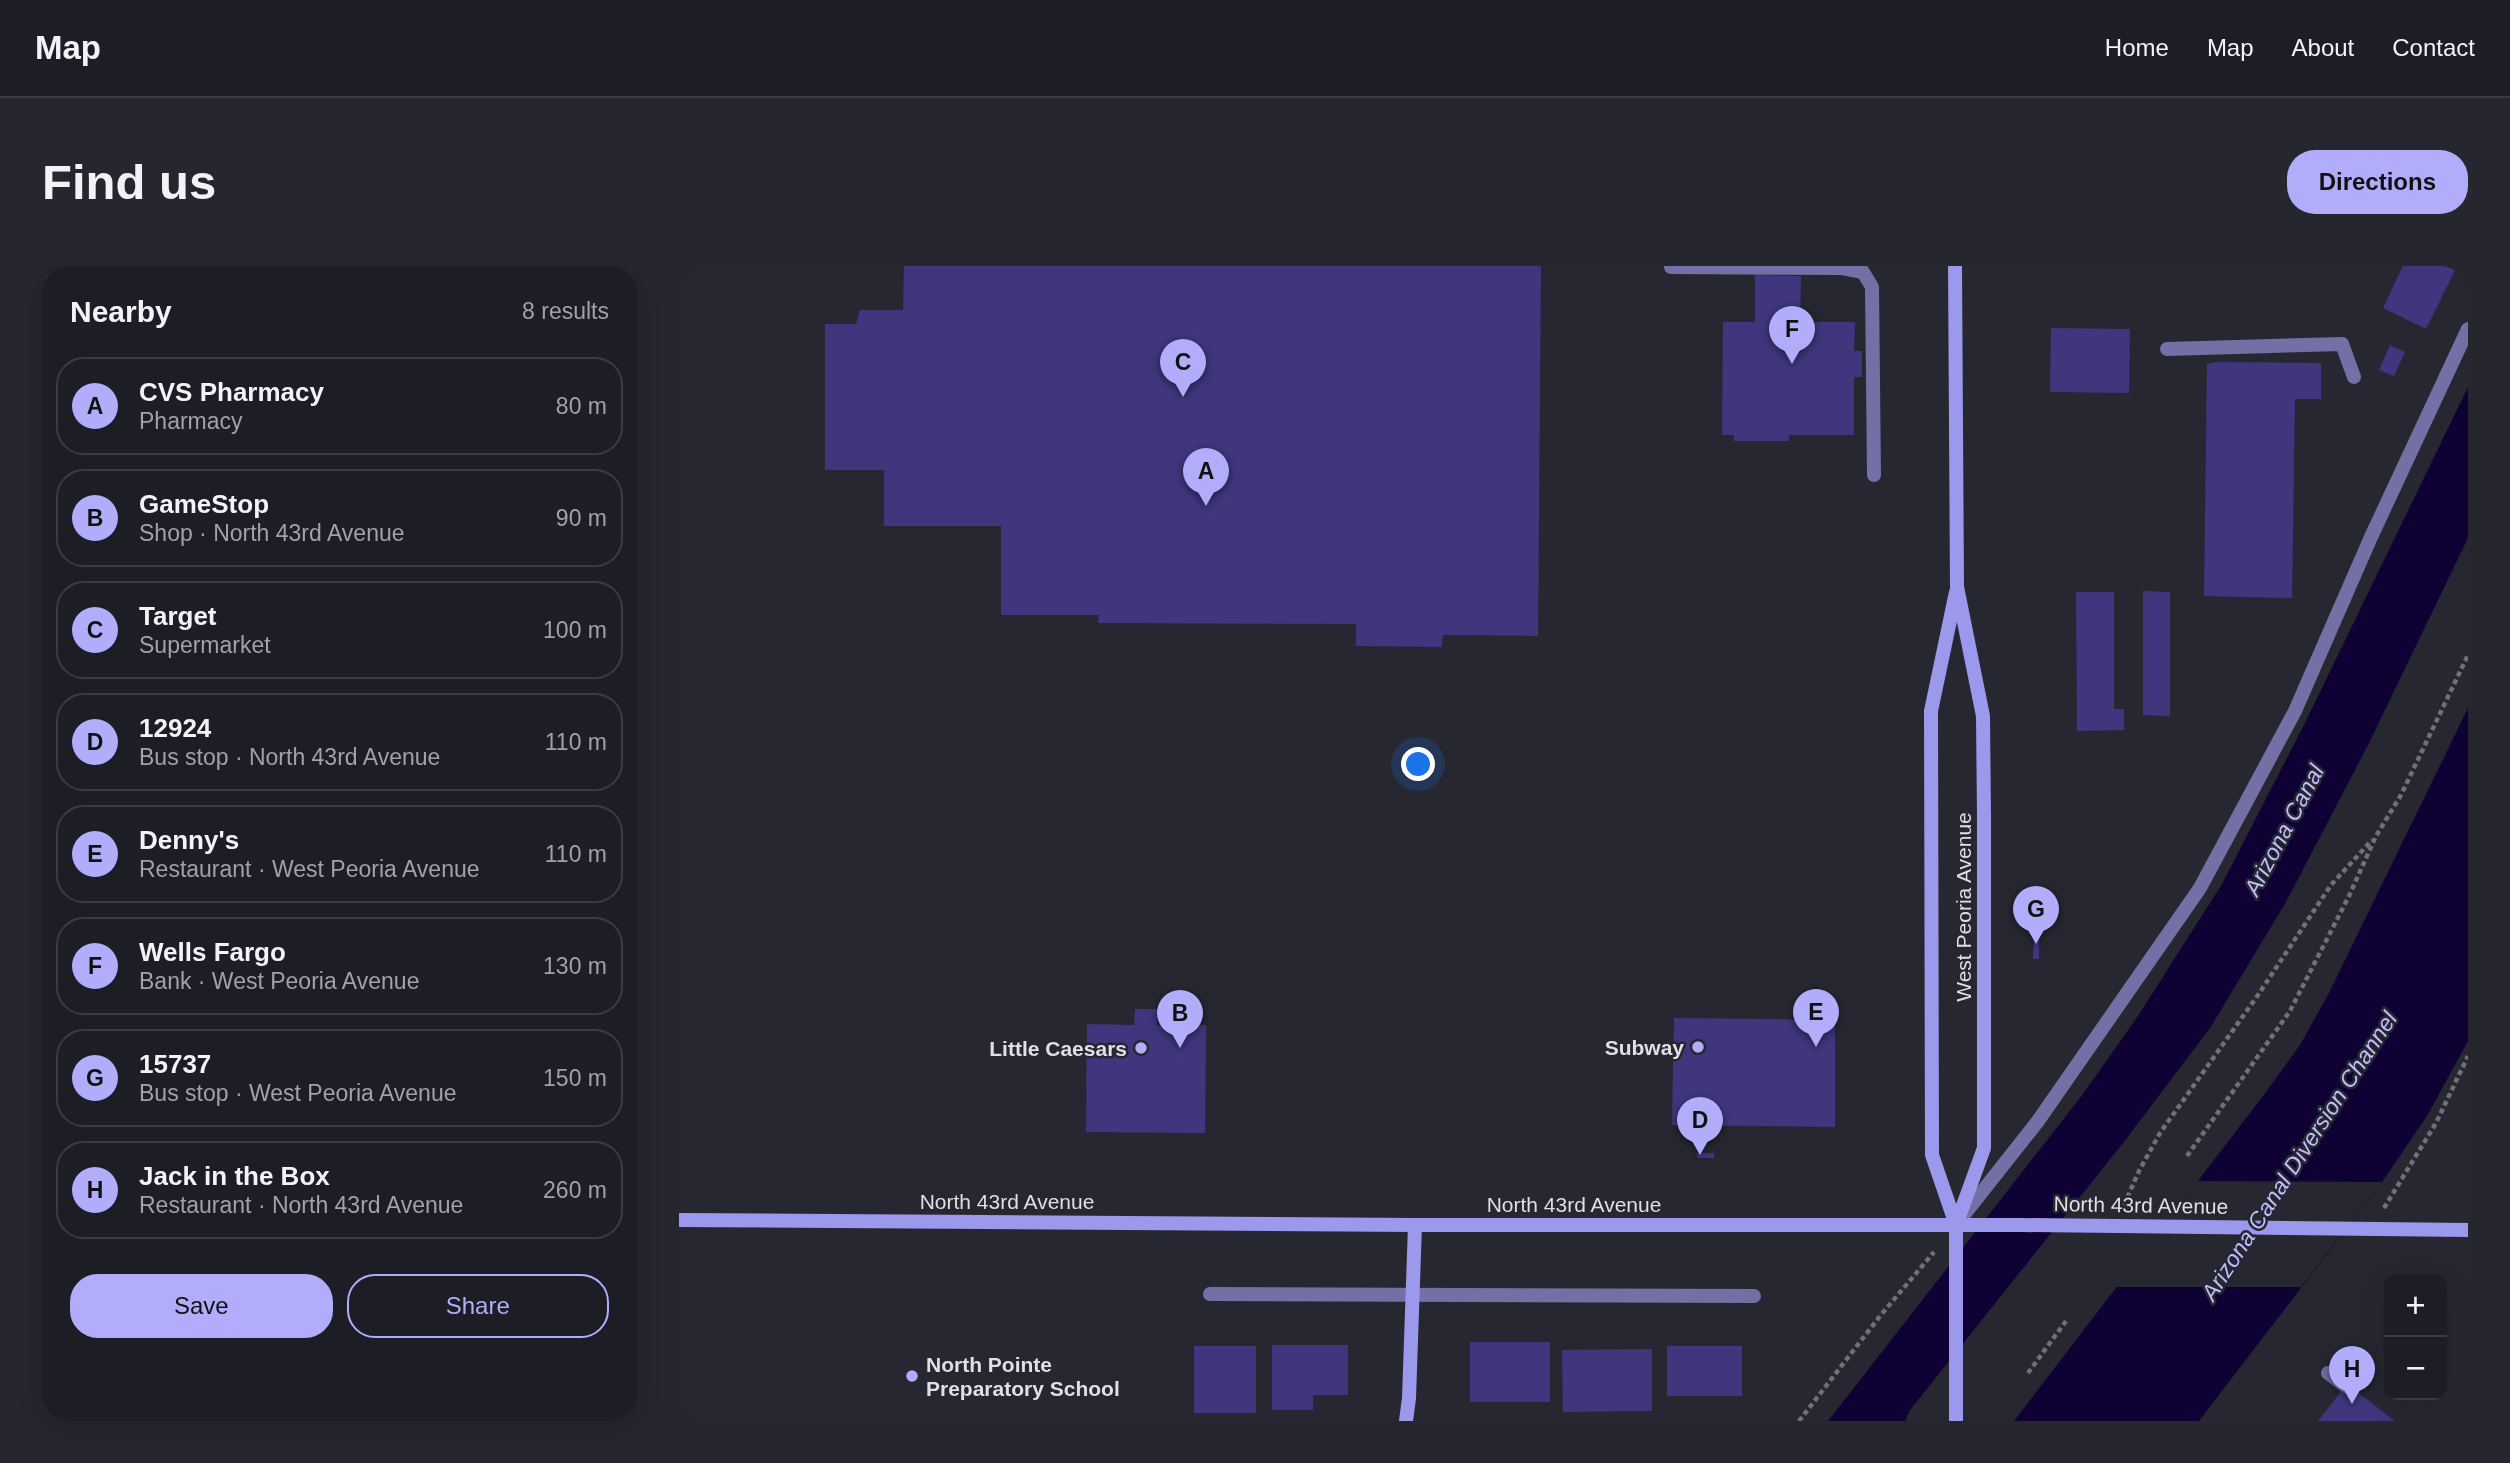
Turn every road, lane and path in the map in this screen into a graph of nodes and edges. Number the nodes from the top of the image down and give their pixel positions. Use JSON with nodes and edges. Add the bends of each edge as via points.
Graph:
{"nodes":[{"id":1,"x":1955,"y":266,"type":"edge"},
{"id":2,"x":1671,"y":267,"type":"edge"},
{"id":3,"x":2468,"y":330,"type":"edge"},
{"id":4,"x":2167,"y":349,"type":"dead end"},
{"id":5,"x":2354,"y":377,"type":"dead end"},
{"id":6,"x":1874,"y":475,"type":"dead end"},
{"id":7,"x":1957,"y":587,"type":"junction"},
{"id":8,"x":2468,"y":655,"type":"edge"},
{"id":9,"x":2376,"y":836,"type":"junction"},
{"id":10,"x":2468,"y":1056,"type":"edge"},
{"id":11,"x":2187,"y":1156,"type":"dead end"},
{"id":12,"x":679,"y":1220,"type":"edge"},
{"id":13,"x":1415,"y":1225,"type":"junction"},
{"id":14,"x":1956,"y":1225,"type":"junction"},
{"id":15,"x":2115,"y":1225,"type":"junction"},
{"id":16,"x":2371,"y":1230,"type":"junction"},
{"id":17,"x":2468,"y":1230,"type":"edge"},
{"id":18,"x":1210,"y":1294,"type":"dead end"},
{"id":19,"x":1413,"y":1295,"type":"junction"},
{"id":20,"x":1754,"y":1296,"type":"dead end"},
{"id":21,"x":2066,"y":1321,"type":"dead end"},
{"id":22,"x":2028,"y":1373,"type":"dead end"},
{"id":23,"x":2328,"y":1373,"type":"dead end"},
{"id":24,"x":2345,"y":1386,"type":"dead end"},
{"id":25,"x":1406,"y":1421,"type":"edge"},
{"id":26,"x":1799,"y":1421,"type":"edge"},
{"id":27,"x":1957,"y":1421,"type":"edge"}],
"edges":[{"from":1,"to":7,"type":"main road","name":"West Peoria Avenue"},
{"from":2,"to":6,"type":"street","via":[[1863,272],[1872,287]]},
{"from":3,"to":14,"type":"street","via":[[2295,711],[2200,888],[2038,1121]]},
{"from":4,"to":5,"type":"street","via":[[2342,344]]},
{"from":7,"to":14,"type":"main road","name":"West Peoria Avenue","via":[[1931,711],[1932,1155]]},
{"from":7,"to":14,"type":"main road","name":"West Peoria Avenue","via":[[1983,716],[1984,1148]]},
{"from":8,"to":9,"type":"path","via":[[2401,795]]},
{"from":9,"to":11,"type":"path","via":[[2291,1011]]},
{"from":9,"to":15,"type":"path","via":[[2330,885],[2160,1133]]},
{"from":10,"to":16,"type":"path","via":[[2436,1123]]},
{"from":12,"to":13,"type":"main road","name":"North 43rd Avenue"},
{"from":13,"to":14,"type":"main road","name":"North 43rd Avenue"},
{"from":13,"to":19,"type":"main road"},
{"from":14,"to":15,"type":"main road","name":"North 43rd Avenue"},
{"from":14,"to":26,"type":"path"},
{"from":14,"to":27,"type":"main road","name":"West Peoria Avenue"},
{"from":15,"to":16,"type":"main road","name":"North 43rd Avenue"},
{"from":16,"to":17,"type":"main road","name":"North 43rd Avenue"},
{"from":18,"to":19,"type":"street"},
{"from":19,"to":20,"type":"street"},
{"from":19,"to":25,"type":"main road"},
{"from":21,"to":22,"type":"path"},
{"from":23,"to":24,"type":"street"}]}
